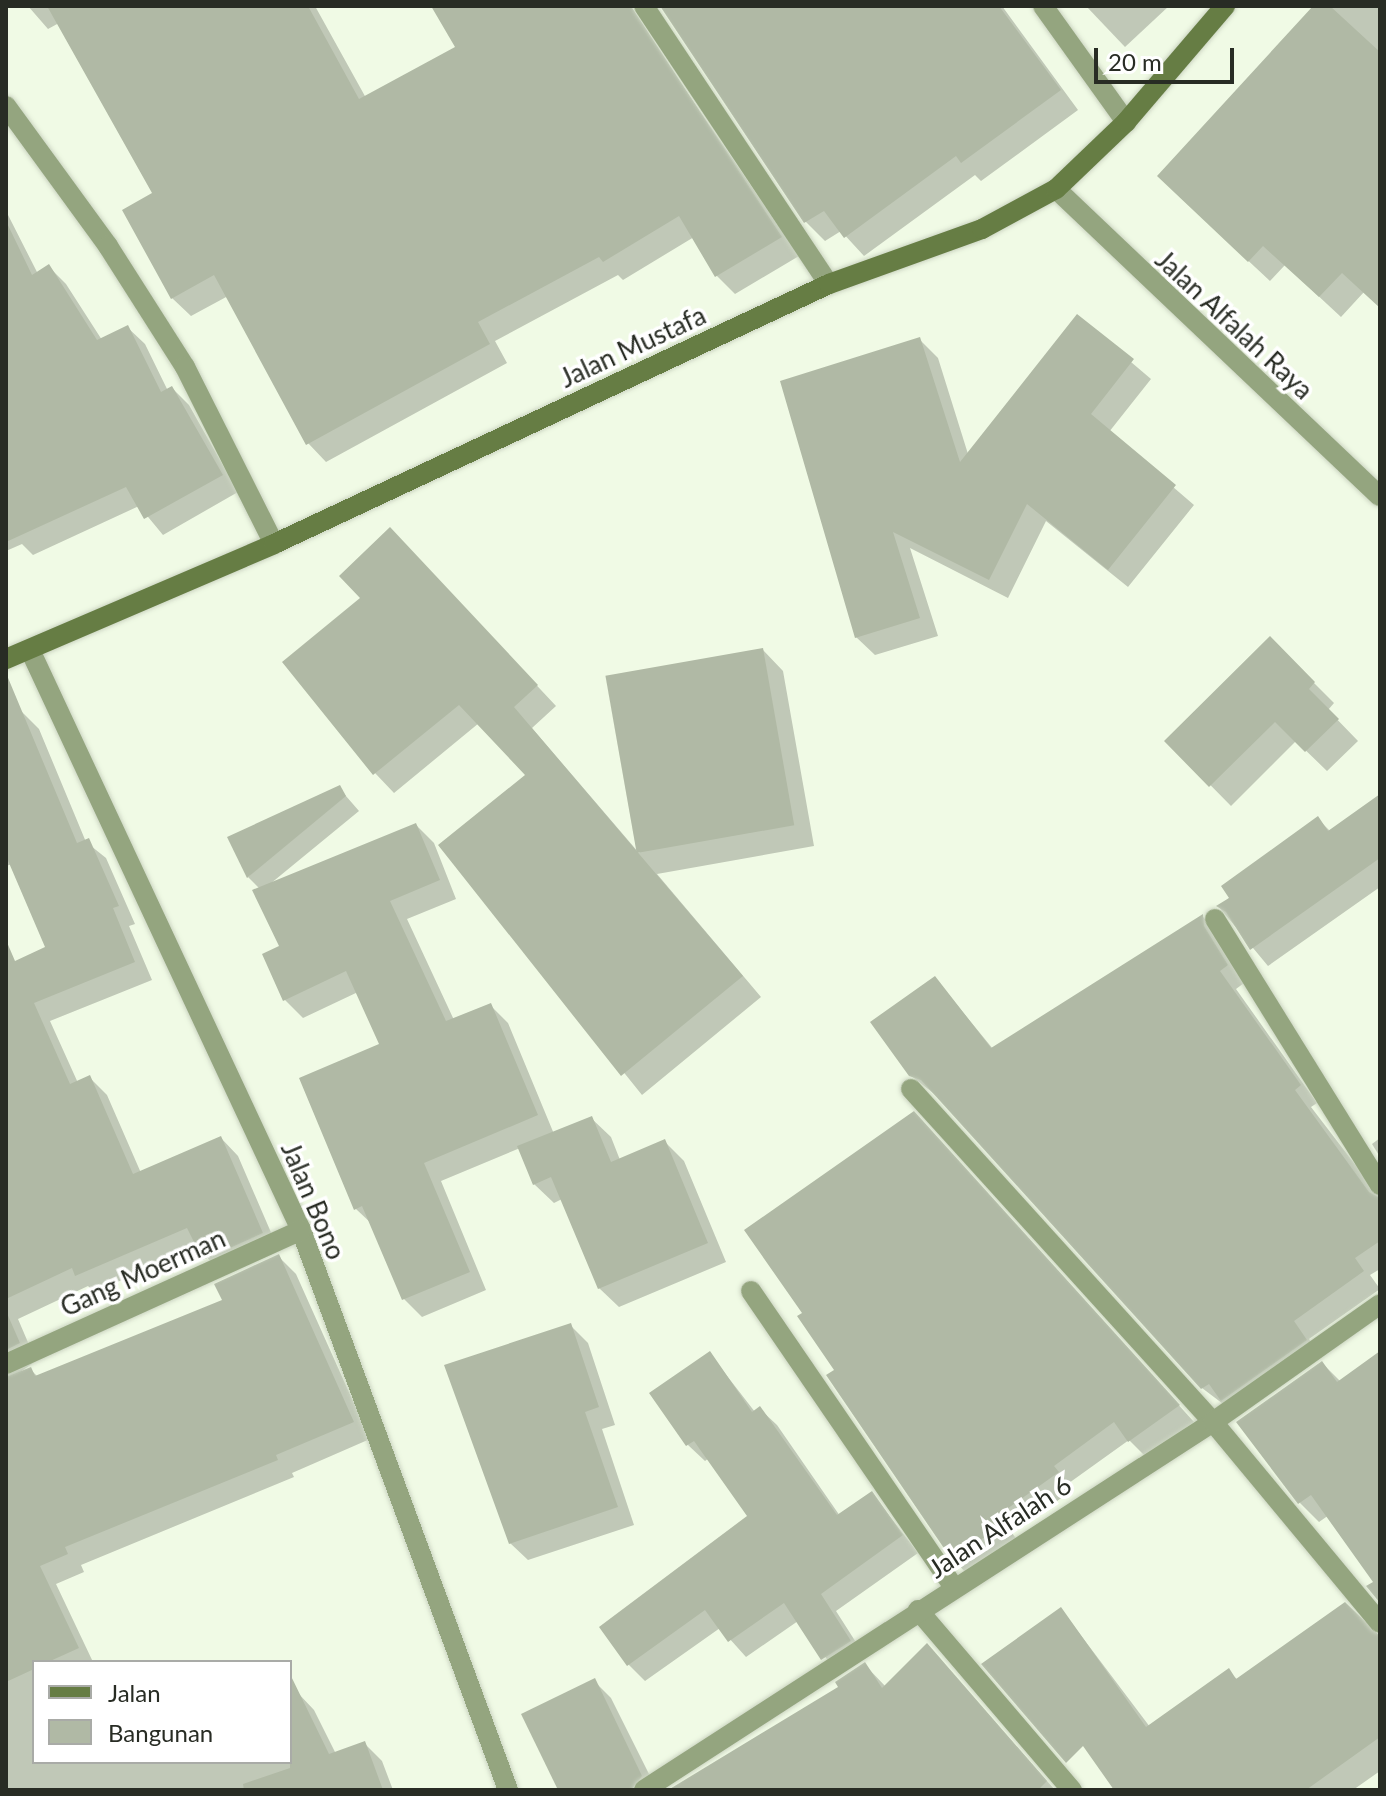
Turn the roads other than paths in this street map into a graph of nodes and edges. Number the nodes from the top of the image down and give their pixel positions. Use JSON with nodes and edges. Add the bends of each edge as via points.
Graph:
{"nodes":[{"id":1,"x":644,"y":6,"type":"edge"},
{"id":2,"x":1043,"y":6,"type":"edge"},
{"id":3,"x":1225,"y":6,"type":"edge"},
{"id":4,"x":6,"y":106,"type":"edge"},
{"id":5,"x":1126,"y":122,"type":"junction"},
{"id":6,"x":1056,"y":189,"type":"junction"},
{"id":7,"x":829,"y":284,"type":"junction"},
{"id":8,"x":1380,"y":496,"type":"edge"},
{"id":9,"x":274,"y":544,"type":"junction"},
{"id":10,"x":30,"y":650,"type":"junction"},
{"id":11,"x":6,"y":659,"type":"edge"},
{"id":12,"x":1215,"y":919,"type":"dead end"},
{"id":13,"x":911,"y":1089,"type":"dead end"},
{"id":14,"x":1380,"y":1185,"type":"edge"},
{"id":15,"x":301,"y":1230,"type":"junction"},
{"id":16,"x":751,"y":1291,"type":"dead end"},
{"id":17,"x":1380,"y":1304,"type":"edge"},
{"id":18,"x":6,"y":1364,"type":"edge"},
{"id":19,"x":1213,"y":1422,"type":"junction"},
{"id":20,"x":954,"y":1587,"type":"junction"},
{"id":21,"x":918,"y":1610,"type":"junction"},
{"id":22,"x":1380,"y":1623,"type":"edge"},
{"id":23,"x":508,"y":1790,"type":"edge"},
{"id":24,"x":644,"y":1790,"type":"edge"},
{"id":25,"x":1072,"y":1790,"type":"edge"}],
"edges":[{"from":1,"to":7,"type":"street"},
{"from":2,"to":5,"type":"street"},
{"from":3,"to":5,"type":"street","name":"Jalan Mustafa"},
{"from":4,"to":9,"type":"street","via":[[108,246],[185,367]]},
{"from":5,"to":6,"type":"street","name":"Jalan Mustafa"},
{"from":6,"to":7,"type":"street","name":"Jalan Mustafa","via":[[982,229]]},
{"from":6,"to":8,"type":"street","name":"Jalan Alfalah Raya"},
{"from":7,"to":9,"type":"street","name":"Jalan Mustafa"},
{"from":9,"to":10,"type":"street","name":"Jalan Mustafa"},
{"from":10,"to":11,"type":"street","name":"Jalan Mustafa"},
{"from":10,"to":15,"type":"street","name":"Jalan Bono"},
{"from":12,"to":14,"type":"street"},
{"from":13,"to":19,"type":"street"},
{"from":15,"to":18,"type":"street","name":"Gang Moerman"},
{"from":15,"to":23,"type":"street","name":"Jalan Bono"},
{"from":16,"to":20,"type":"street"},
{"from":17,"to":19,"type":"street","name":"Jalan Alfalah 6"},
{"from":19,"to":20,"type":"street","name":"Jalan Alfalah 6"},
{"from":19,"to":22,"type":"street"},
{"from":20,"to":21,"type":"street","name":"Jalan Alfalah 6"},
{"from":21,"to":24,"type":"street","name":"Jalan Alfalah 6"},
{"from":21,"to":25,"type":"street"}]}
